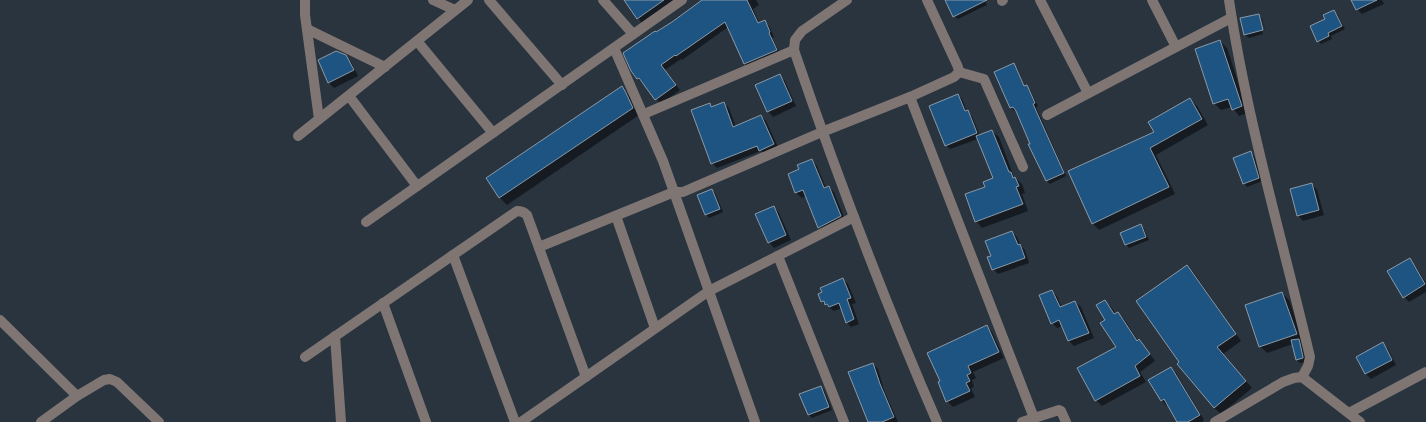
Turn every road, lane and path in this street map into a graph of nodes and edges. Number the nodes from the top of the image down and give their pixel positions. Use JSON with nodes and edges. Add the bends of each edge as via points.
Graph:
{"nodes":[{"id":1,"x":305,"y":0,"type":"edge"},
{"id":2,"x":433,"y":0,"type":"edge"},
{"id":3,"x":468,"y":0,"type":"edge"},
{"id":4,"x":489,"y":0,"type":"edge"},
{"id":5,"x":603,"y":0,"type":"edge"},
{"id":6,"x":682,"y":0,"type":"edge"},
{"id":7,"x":846,"y":0,"type":"edge"},
{"id":8,"x":927,"y":0,"type":"edge"},
{"id":9,"x":1040,"y":0,"type":"edge"},
{"id":10,"x":1152,"y":0,"type":"edge"},
{"id":11,"x":1228,"y":0,"type":"edge"},
{"id":12,"x":455,"y":10,"type":"junction"},
{"id":13,"x":1231,"y":18,"type":"junction"},
{"id":14,"x":307,"y":29,"type":"junction"},
{"id":15,"x":633,"y":34,"type":"junction"},
{"id":16,"x":417,"y":41,"type":"junction"},
{"id":17,"x":1176,"y":47,"type":"junction"},
{"id":18,"x":614,"y":48,"type":"junction"},
{"id":19,"x":794,"y":50,"type":"junction"},
{"id":20,"x":385,"y":67,"type":"junction"},
{"id":21,"x":958,"y":72,"type":"junction"},
{"id":22,"x":562,"y":85,"type":"junction"},
{"id":23,"x":1088,"y":93,"type":"junction"},
{"id":24,"x":349,"y":96,"type":"junction"},
{"id":25,"x":910,"y":97,"type":"junction"},
{"id":26,"x":644,"y":114,"type":"junction"},
{"id":27,"x":1047,"y":115,"type":"dead end"},
{"id":28,"x":319,"y":119,"type":"junction"},
{"id":29,"x":822,"y":132,"type":"junction"},
{"id":30,"x":494,"y":133,"type":"junction"},
{"id":31,"x":298,"y":136,"type":"dead end"},
{"id":32,"x":1023,"y":167,"type":"dead end"},
{"id":33,"x":417,"y":186,"type":"junction"},
{"id":34,"x":674,"y":192,"type":"junction"},
{"id":35,"x":616,"y":216,"type":"junction"},
{"id":36,"x":854,"y":217,"type":"junction"},
{"id":37,"x":366,"y":222,"type":"dead end"},
{"id":38,"x":539,"y":247,"type":"junction"},
{"id":39,"x":453,"y":255,"type":"junction"},
{"id":40,"x":778,"y":256,"type":"junction"},
{"id":41,"x":709,"y":292,"type":"junction"},
{"id":42,"x":383,"y":303,"type":"junction"},
{"id":43,"x":0,"y":320,"type":"edge"},
{"id":44,"x":655,"y":328,"type":"junction"},
{"id":45,"x":335,"y":336,"type":"junction"},
{"id":46,"x":305,"y":357,"type":"dead end"},
{"id":47,"x":1426,"y":372,"type":"edge"},
{"id":48,"x":586,"y":377,"type":"junction"},
{"id":49,"x":1302,"y":378,"type":"junction"},
{"id":50,"x":77,"y":396,"type":"junction"},
{"id":51,"x":1349,"y":413,"type":"junction"},
{"id":52,"x":1034,"y":418,"type":"junction"},
{"id":53,"x":41,"y":422,"type":"edge"},
{"id":54,"x":159,"y":422,"type":"edge"},
{"id":55,"x":341,"y":422,"type":"edge"},
{"id":56,"x":426,"y":422,"type":"edge"},
{"id":57,"x":515,"y":422,"type":"edge"},
{"id":58,"x":522,"y":422,"type":"edge"},
{"id":59,"x":755,"y":422,"type":"edge"},
{"id":60,"x":844,"y":422,"type":"edge"},
{"id":61,"x":937,"y":422,"type":"edge"},
{"id":62,"x":1022,"y":422,"type":"edge"},
{"id":63,"x":1066,"y":422,"type":"edge"},
{"id":64,"x":1215,"y":422,"type":"edge"},
{"id":65,"x":1360,"y":422,"type":"edge"}],
"edges":[{"from":1,"to":14,"type":"street"},
{"from":2,"to":12,"type":"street"},
{"from":3,"to":12,"type":"street"},
{"from":4,"to":22,"type":"street"},
{"from":5,"to":15,"type":"street"},
{"from":6,"to":15,"type":"street"},
{"from":7,"to":19,"type":"street","via":[[802,31],[795,40]]},
{"from":8,"to":21,"type":"street"},
{"from":9,"to":23,"type":"street"},
{"from":10,"to":17,"type":"street"},
{"from":11,"to":13,"type":"street"},
{"from":12,"to":16,"type":"street"},
{"from":13,"to":17,"type":"street"},
{"from":13,"to":49,"type":"street","via":[[1243,82],[1310,356]]},
{"from":14,"to":20,"type":"street"},
{"from":14,"to":28,"type":"street"},
{"from":15,"to":18,"type":"street"},
{"from":16,"to":20,"type":"street"},
{"from":16,"to":30,"type":"street"},
{"from":17,"to":23,"type":"street"},
{"from":18,"to":22,"type":"street"},
{"from":18,"to":26,"type":"street"},
{"from":19,"to":26,"type":"street"},
{"from":19,"to":29,"type":"street"},
{"from":20,"to":24,"type":"street"},
{"from":21,"to":25,"type":"street","via":[[954,77]]},
{"from":21,"to":32,"type":"street","via":[[984,79]]},
{"from":22,"to":30,"type":"street"},
{"from":23,"to":27,"type":"street"},
{"from":24,"to":28,"type":"street"},
{"from":24,"to":33,"type":"street"},
{"from":25,"to":29,"type":"street"},
{"from":25,"to":52,"type":"street"},
{"from":26,"to":34,"type":"street"},
{"from":28,"to":31,"type":"street"},
{"from":29,"to":34,"type":"street","via":[[683,192]]},
{"from":29,"to":36,"type":"street"},
{"from":30,"to":33,"type":"street"},
{"from":33,"to":37,"type":"street"},
{"from":34,"to":35,"type":"street"},
{"from":34,"to":41,"type":"street"},
{"from":35,"to":38,"type":"street"},
{"from":35,"to":44,"type":"street"},
{"from":36,"to":40,"type":"street"},
{"from":36,"to":61,"type":"street"},
{"from":38,"to":39,"type":"street","via":[[527,215],[517,211]]},
{"from":38,"to":48,"type":"street"},
{"from":39,"to":42,"type":"street"},
{"from":39,"to":57,"type":"street"},
{"from":40,"to":41,"type":"street"},
{"from":40,"to":60,"type":"street"},
{"from":41,"to":44,"type":"street"},
{"from":41,"to":59,"type":"street"},
{"from":42,"to":45,"type":"street"},
{"from":42,"to":56,"type":"street"},
{"from":43,"to":50,"type":"street"},
{"from":44,"to":48,"type":"street"},
{"from":45,"to":46,"type":"street"},
{"from":45,"to":55,"type":"street"},
{"from":47,"to":51,"type":"street"},
{"from":48,"to":58,"type":"street"},
{"from":49,"to":51,"type":"street"},
{"from":49,"to":64,"type":"street","via":[[1283,382]]},
{"from":50,"to":53,"type":"street"},
{"from":50,"to":54,"type":"street","via":[[110,379],[117,382]]},
{"from":51,"to":65,"type":"street"},
{"from":52,"to":62,"type":"street"},
{"from":52,"to":63,"type":"street","via":[[1059,410]]}]}
